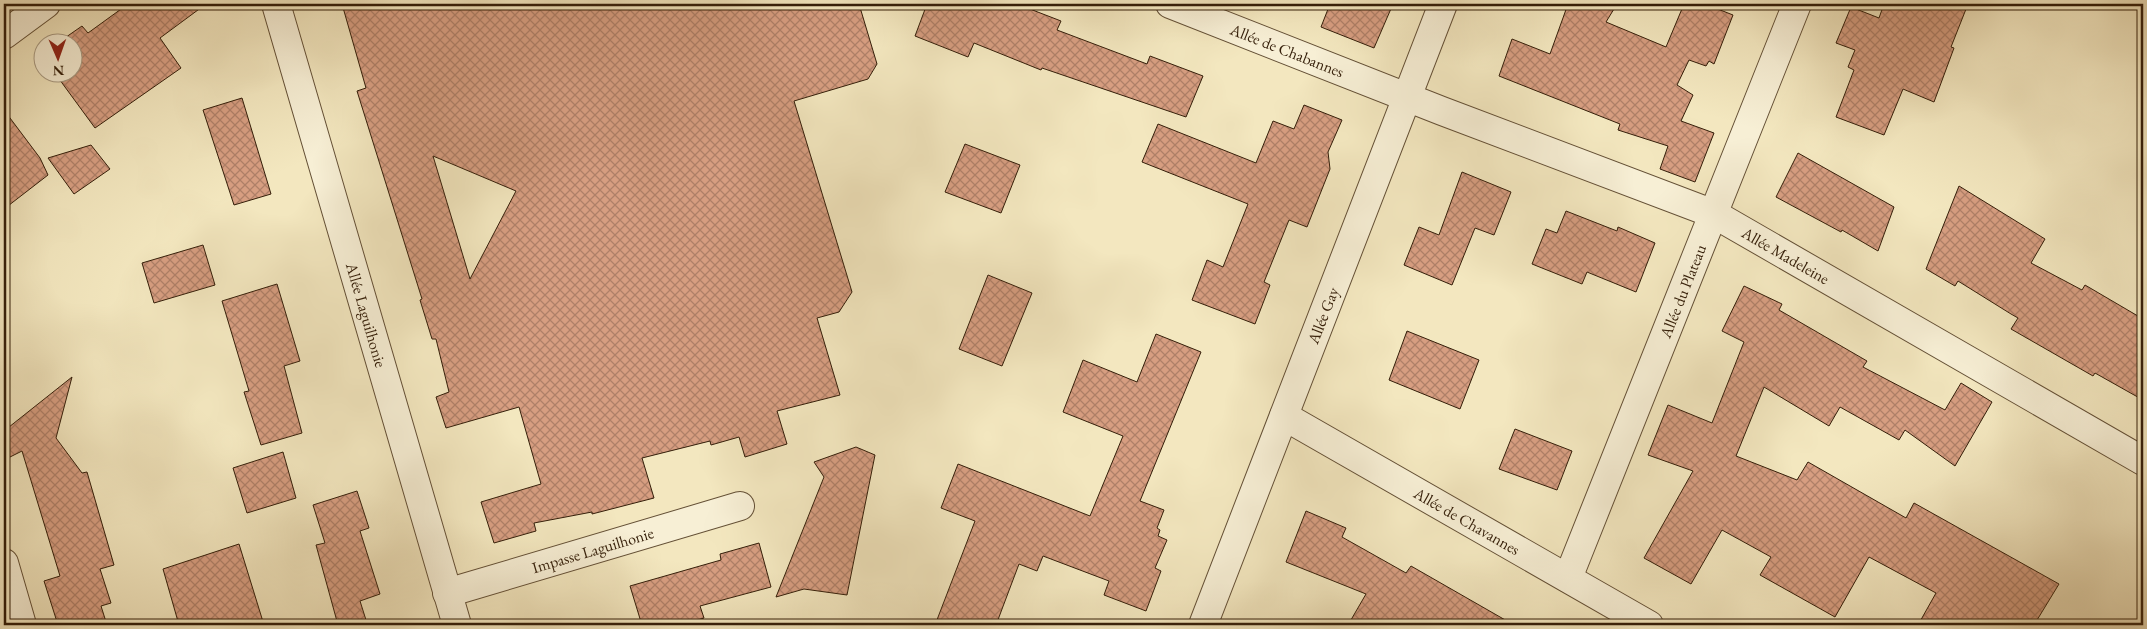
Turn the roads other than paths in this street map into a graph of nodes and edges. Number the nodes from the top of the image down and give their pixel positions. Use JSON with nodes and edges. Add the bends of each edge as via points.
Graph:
{"nodes":[{"id":1,"x":46,"y":4,"type":"edge"},
{"id":2,"x":276,"y":4,"type":"edge"},
{"id":3,"x":1170,"y":4,"type":"edge"},
{"id":4,"x":1443,"y":4,"type":"edge"},
{"id":5,"x":1798,"y":4,"type":"edge"},
{"id":6,"x":4,"y":35,"type":"edge"},
{"id":7,"x":1405,"y":96,"type":"junction"},
{"id":8,"x":1714,"y":214,"type":"junction"},
{"id":9,"x":1284,"y":416,"type":"junction"},
{"id":10,"x":2143,"y":461,"type":"edge"},
{"id":11,"x":740,"y":506,"type":"dead end"},
{"id":12,"x":4,"y":564,"type":"edge"},
{"id":13,"x":1568,"y":578,"type":"junction"},
{"id":14,"x":447,"y":593,"type":"junction"},
{"id":15,"x":22,"y":625,"type":"edge"},
{"id":16,"x":457,"y":625,"type":"edge"},
{"id":17,"x":1202,"y":625,"type":"edge"},
{"id":18,"x":1649,"y":625,"type":"edge"}],
"edges":[{"from":1,"to":6,"type":"street"},
{"from":2,"to":14,"type":"street","name":"Allée Laguilhonie"},
{"from":3,"to":7,"type":"street","name":"Allée de Chabannes"},
{"from":4,"to":7,"type":"street","name":"Allée Gay"},
{"from":5,"to":8,"type":"street","name":"Allée du Plateau"},
{"from":7,"to":8,"type":"street","name":"Allée Madeleine"},
{"from":7,"to":9,"type":"street","name":"Allée Gay"},
{"from":8,"to":10,"type":"street","name":"Allée Madeleine"},
{"from":8,"to":13,"type":"street","name":"Allée du Plateau"},
{"from":9,"to":13,"type":"street","name":"Allée de Chavannes"},
{"from":9,"to":17,"type":"street","name":"Allée Gay"},
{"from":11,"to":14,"type":"street","name":"Impasse Laguilhonie"},
{"from":12,"to":15,"type":"street"},
{"from":13,"to":18,"type":"street","name":"Allée de Chavannes"},
{"from":14,"to":16,"type":"street","name":"Allée Laguilhonie"}]}
